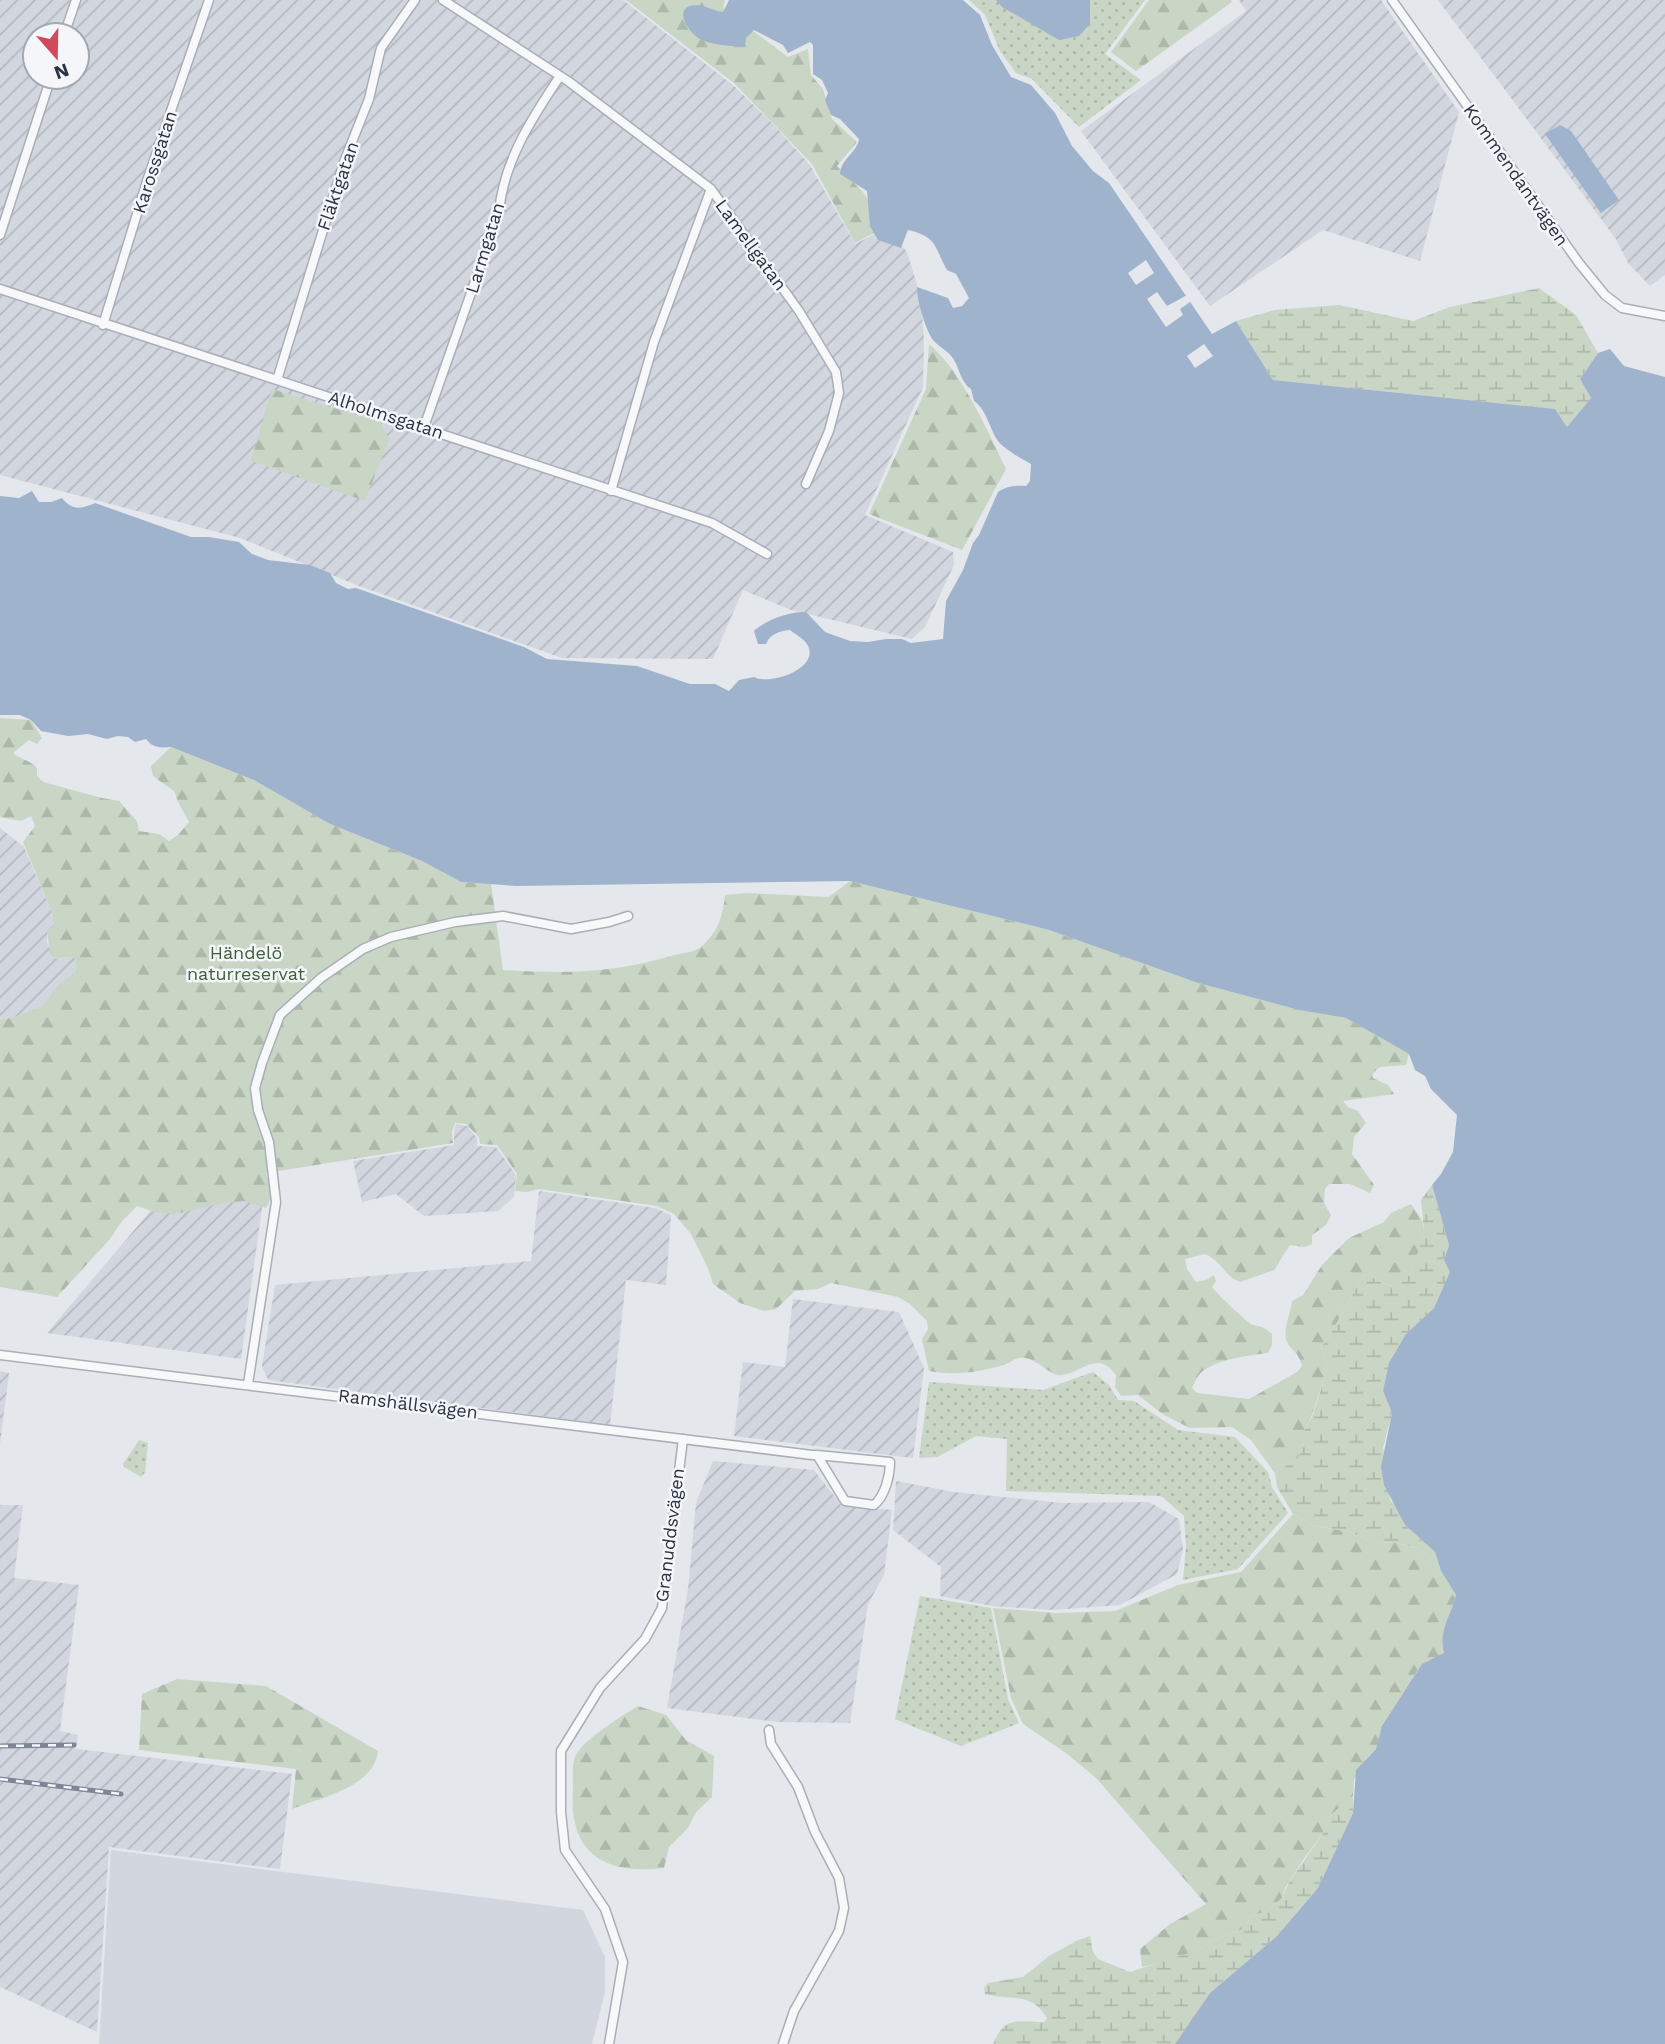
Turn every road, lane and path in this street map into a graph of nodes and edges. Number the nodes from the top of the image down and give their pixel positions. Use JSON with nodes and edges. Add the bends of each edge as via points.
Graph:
{"nodes":[{"id":1,"x":76,"y":0,"type":"edge"},
{"id":2,"x":209,"y":0,"type":"edge"},
{"id":3,"x":415,"y":0,"type":"edge"},
{"id":4,"x":443,"y":0,"type":"edge"},
{"id":5,"x":1392,"y":0,"type":"edge"},
{"id":6,"x":69,"y":21,"type":"edge"},
{"id":7,"x":559,"y":76,"type":"junction"},
{"id":8,"x":46,"y":91,"type":"edge"},
{"id":9,"x":711,"y":189,"type":"junction"},
{"id":10,"x":0,"y":235,"type":"edge"},
{"id":11,"x":0,"y":289,"type":"edge"},
{"id":12,"x":1665,"y":316,"type":"edge"},
{"id":13,"x":103,"y":325,"type":"junction"},
{"id":14,"x":277,"y":380,"type":"junction"},
{"id":15,"x":424,"y":427,"type":"junction"},
{"id":16,"x":806,"y":484,"type":"dead end"},
{"id":17,"x":611,"y":491,"type":"junction"},
{"id":18,"x":767,"y":554,"type":"dead end"},
{"id":19,"x":628,"y":916,"type":"dead end"},
{"id":20,"x":0,"y":1355,"type":"edge"},
{"id":21,"x":248,"y":1384,"type":"junction"},
{"id":22,"x":683,"y":1439,"type":"junction"},
{"id":23,"x":817,"y":1455,"type":"junction"},
{"id":24,"x":769,"y":1730,"type":"dead end"},
{"id":25,"x":609,"y":2044,"type":"edge"},
{"id":26,"x":783,"y":2044,"type":"edge"}],
"edges":[{"from":1,"to":6,"type":"street"},
{"from":2,"to":13,"type":"street","name":"Karossgatan"},
{"from":3,"to":14,"type":"street","name":"Fläktgatan","via":[[381,48],[369,99],[344,162]]},
{"from":4,"to":7,"type":"street","name":"Lamellgatan"},
{"from":5,"to":12,"type":"street","name":"Kommendantvägen","via":[[1605,295],[1622,308]]},
{"from":7,"to":9,"type":"street","name":"Lamellgatan"},
{"from":7,"to":15,"type":"street","name":"Larmgatan","via":[[523,134],[500,193],[489,244]]},
{"from":8,"to":10,"type":"street"},
{"from":9,"to":16,"type":"street","name":"Lamellgatan","via":[[836,372],[839,393],[830,431]]},
{"from":9,"to":17,"type":"street","via":[[654,342]]},
{"from":11,"to":13,"type":"street","name":"Alholmsgatan"},
{"from":13,"to":14,"type":"street","name":"Alholmsgatan"},
{"from":14,"to":15,"type":"street","name":"Alholmsgatan"},
{"from":15,"to":17,"type":"street","name":"Alholmsgatan"},
{"from":17,"to":18,"type":"street","name":"Alholmsgatan","via":[[712,523]]},
{"from":19,"to":21,"type":"street","via":[[571,929],[503,916],[391,937],[363,949],[321,978],[280,1015],[255,1088],[269,1142],[276,1202]]},
{"from":20,"to":21,"type":"street","name":"Ramshällsvägen"},
{"from":21,"to":22,"type":"street","name":"Ramshällsvägen"},
{"from":22,"to":23,"type":"street","name":"Ramshällsvägen"},
{"from":22,"to":25,"type":"street","name":"Granuddsvägen","via":[[662,1608],[645,1639],[600,1688],[561,1751],[565,1850],[605,1909],[623,1962]]},
{"from":23,"to":23,"type":"street","name":"Ramshällsvägen","via":[[890,1462],[879,1501],[874,1505],[845,1501]]},
{"from":24,"to":26,"type":"street","via":[[771,1744],[798,1787],[839,1878],[844,1908],[839,1931],[794,2011]]}]}
